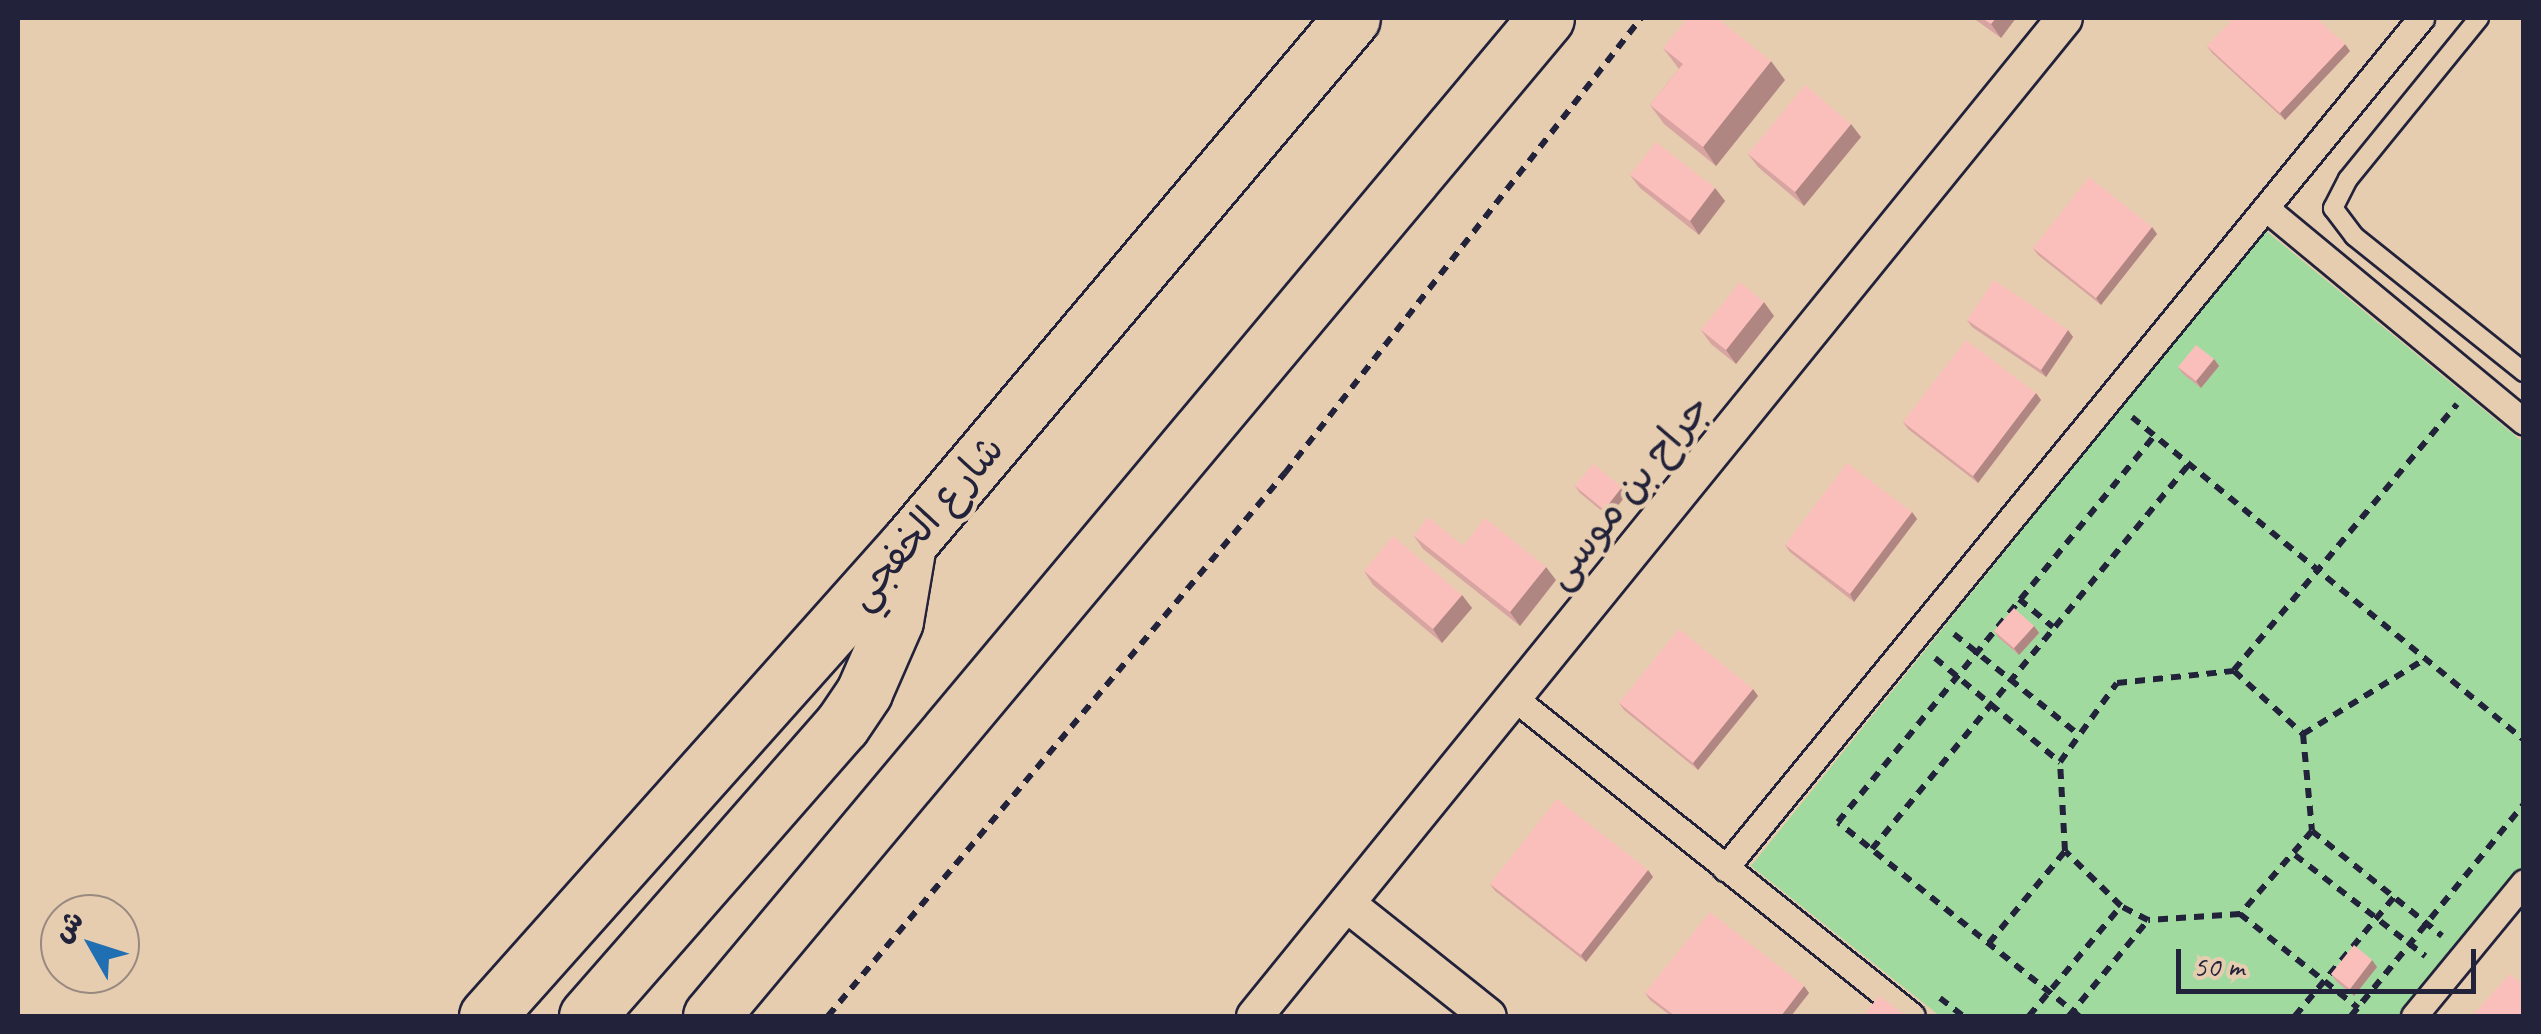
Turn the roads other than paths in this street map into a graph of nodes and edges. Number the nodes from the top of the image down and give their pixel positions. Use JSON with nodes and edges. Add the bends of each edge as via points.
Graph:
{"nodes":[{"id":1,"x":1352,"y":18,"type":"edge"},
{"id":2,"x":1546,"y":18,"type":"edge"},
{"id":3,"x":2064,"y":18,"type":"edge"},
{"id":4,"x":2421,"y":18,"type":"edge"},
{"id":5,"x":2479,"y":18,"type":"edge"},
{"id":6,"x":2268,"y":210,"type":"junction"},
{"id":7,"x":2524,"y":372,"type":"edge"},
{"id":8,"x":2524,"y":422,"type":"edge"},
{"id":9,"x":908,"y":544,"type":"junction"},
{"id":10,"x":1514,"y":698,"type":"junction"},
{"id":11,"x":1725,"y":868,"type":"junction"},
{"id":12,"x":2524,"y":882,"type":"edge"},
{"id":13,"x":1346,"y":904,"type":"junction"},
{"id":14,"x":487,"y":1016,"type":"edge"},
{"id":15,"x":587,"y":1016,"type":"edge"},
{"id":16,"x":711,"y":1016,"type":"edge"},
{"id":17,"x":1254,"y":1016,"type":"edge"},
{"id":18,"x":1488,"y":1016,"type":"edge"},
{"id":19,"x":1912,"y":1016,"type":"edge"},
{"id":20,"x":2414,"y":1016,"type":"edge"}],
"edges":[{"from":1,"to":9,"type":"highway","name":"شارع الخفجي"},
{"from":2,"to":16,"type":"highway"},
{"from":3,"to":10,"type":"street","name":"جراح بن موسى"},
{"from":4,"to":6,"type":"street"},
{"from":5,"to":7,"type":"lane","via":[[2348,179],[2334,208],[2354,236]]},
{"from":6,"to":8,"type":"street"},
{"from":6,"to":11,"type":"street"},
{"from":9,"to":14,"type":"highway","name":"شارع الخفجي"},
{"from":9,"to":15,"type":"highway","via":[[895,621],[842,725]]},
{"from":10,"to":11,"type":"street"},
{"from":10,"to":13,"type":"street","name":"جراح بن موسى"},
{"from":11,"to":19,"type":"street"},
{"from":12,"to":20,"type":"street"},
{"from":13,"to":17,"type":"street","name":"جراح بن موسى"},
{"from":13,"to":18,"type":"street"}]}
